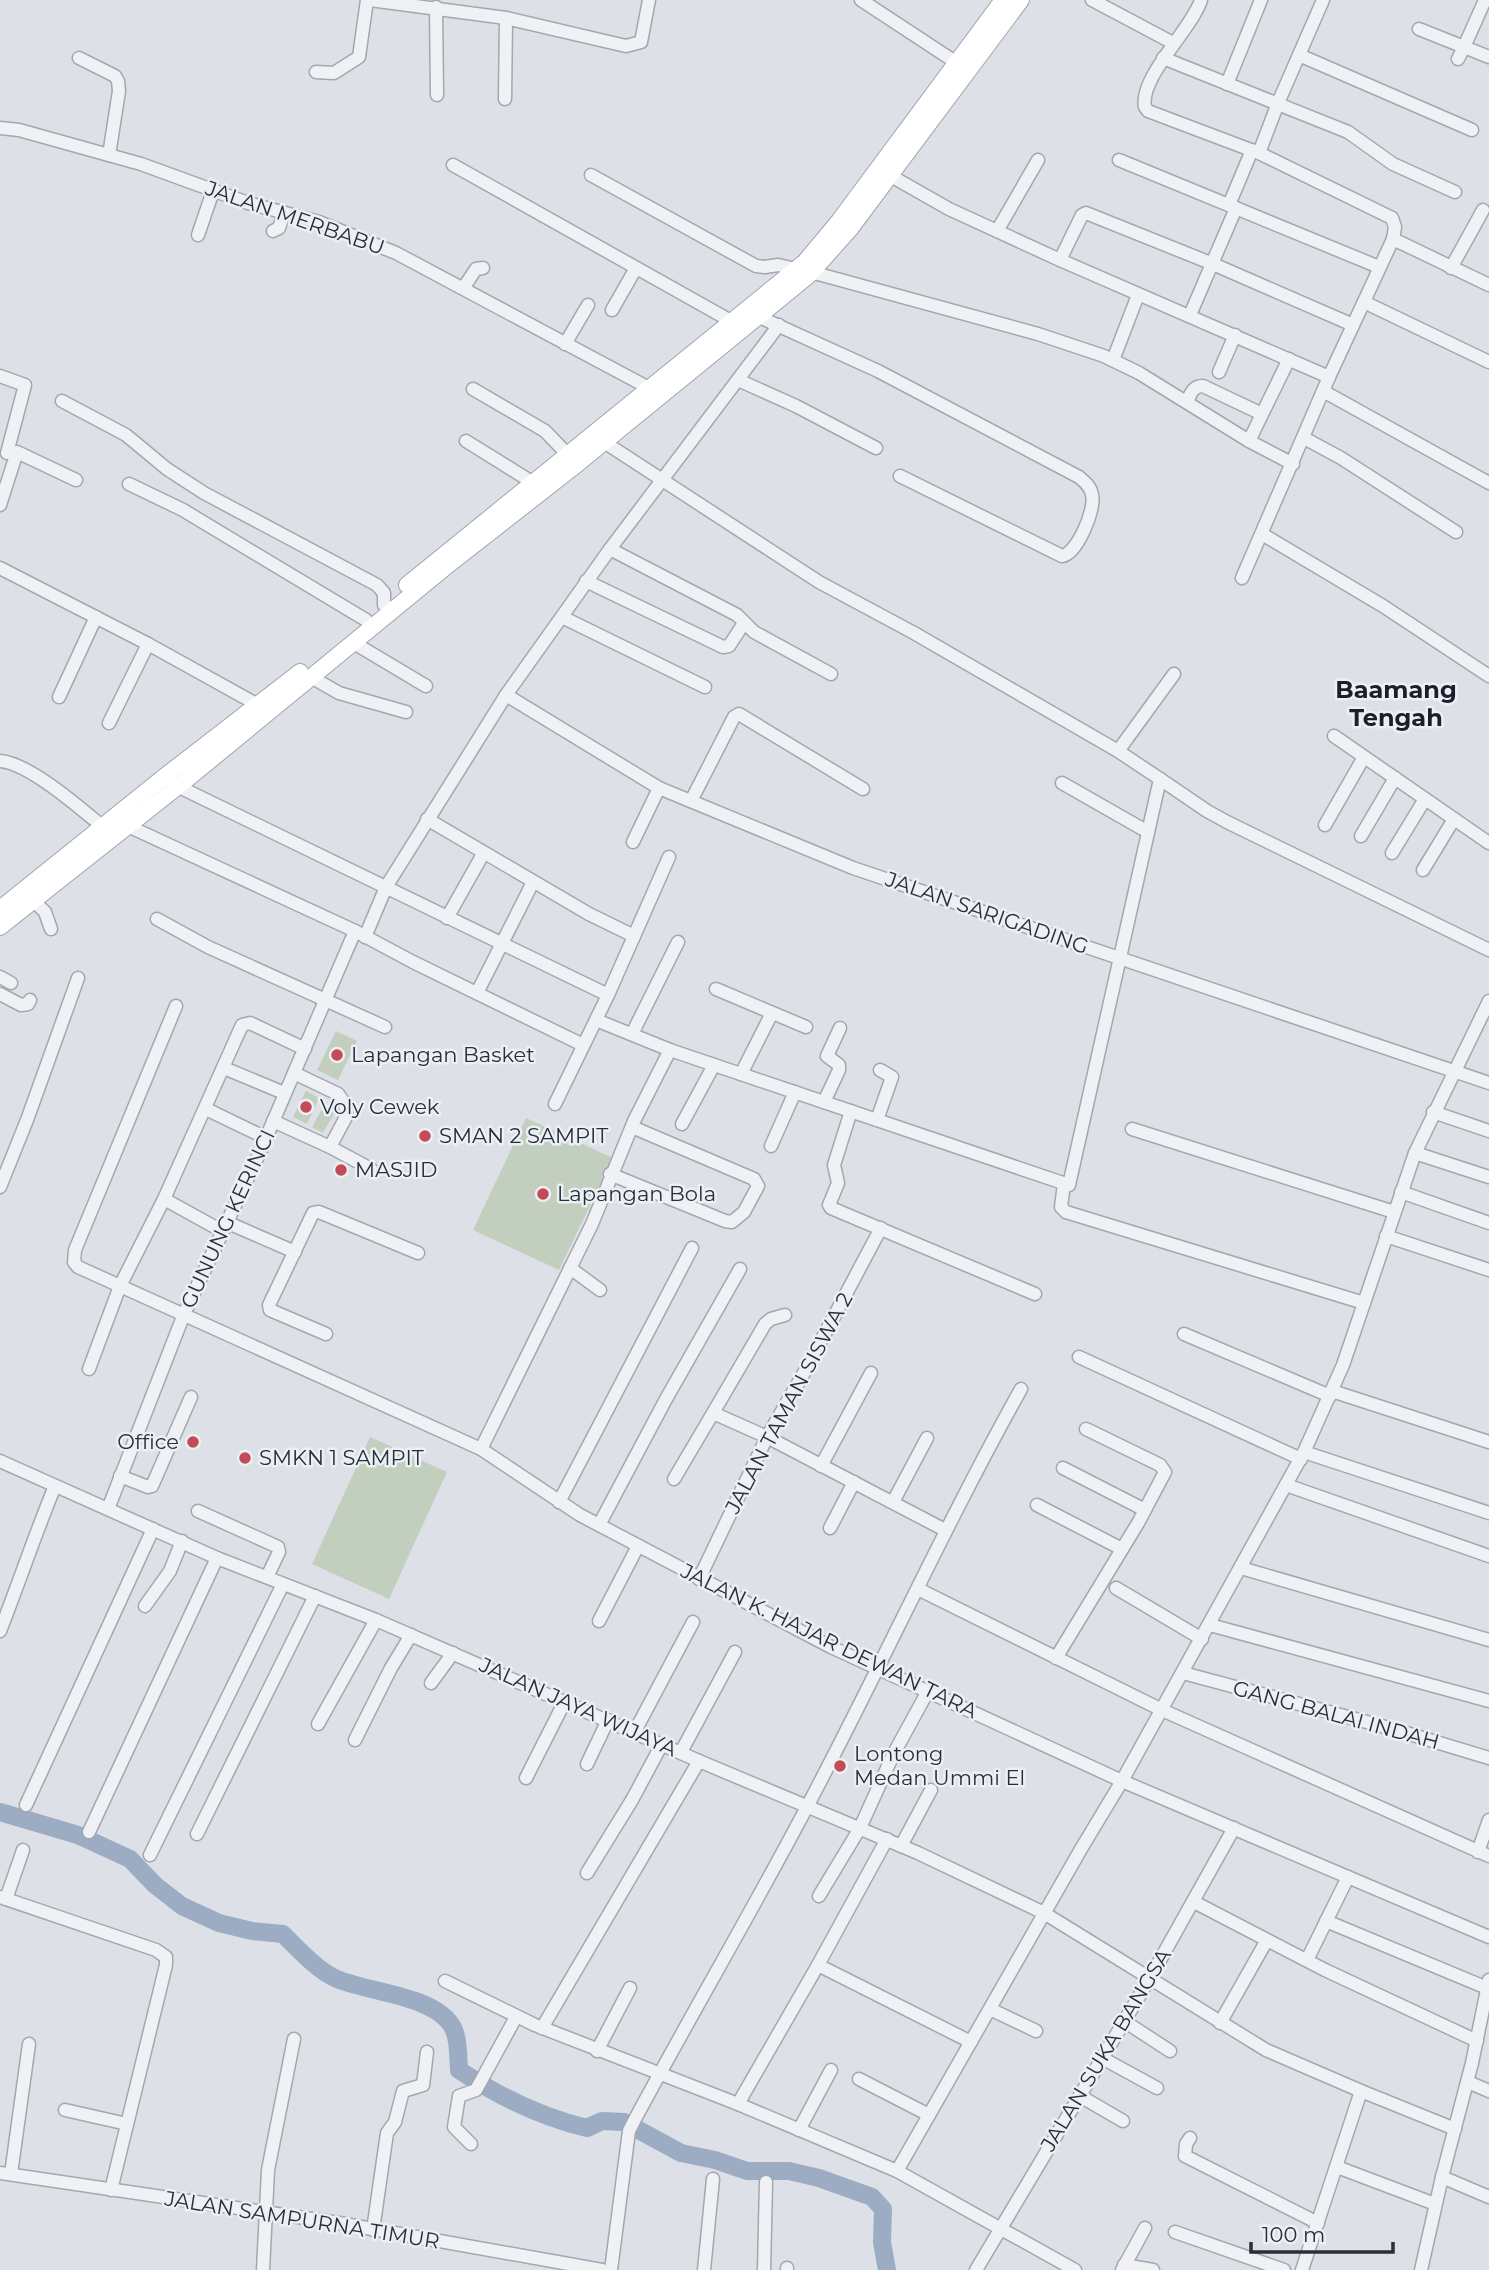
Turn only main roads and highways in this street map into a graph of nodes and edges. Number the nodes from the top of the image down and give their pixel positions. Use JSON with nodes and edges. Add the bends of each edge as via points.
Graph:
{"nodes":[{"id":1,"x":1003,"y":0,"type":"edge"},
{"id":2,"x":1021,"y":0,"type":"edge"},
{"id":3,"x":962,"y":66,"type":"junction"},
{"id":4,"x":804,"y":270,"type":"junction"},
{"id":5,"x":694,"y":359,"type":"junction"},
{"id":6,"x":572,"y":459,"type":"junction"},
{"id":7,"x":282,"y":694,"type":"junction"},
{"id":8,"x":171,"y":782,"type":"junction"},
{"id":9,"x":0,"y":909,"type":"edge"},
{"id":10,"x":0,"y":927,"type":"edge"}],
"edges":[{"from":1,"to":3,"type":"main road"},
{"from":2,"to":3,"type":"main road"},
{"from":3,"to":4,"type":"main road","via":[[883,172],[850,229]]},
{"from":4,"to":5,"type":"main road","via":[[757,316]]},
{"from":4,"to":5,"type":"main road","via":[[731,321]]},
{"from":5,"to":6,"type":"main road","via":[[649,388]]},
{"from":5,"to":6,"type":"main road","via":[[604,442]]},
{"from":6,"to":7,"type":"main road","via":[[354,643]]},
{"from":6,"to":7,"type":"main road","via":[[532,482]]},
{"from":7,"to":8,"type":"main road"},
{"from":7,"to":8,"type":"main road","via":[[258,705]]},
{"from":8,"to":9,"type":"main road","via":[[103,827]]},
{"from":8,"to":10,"type":"main road","via":[[128,826]]}]}
